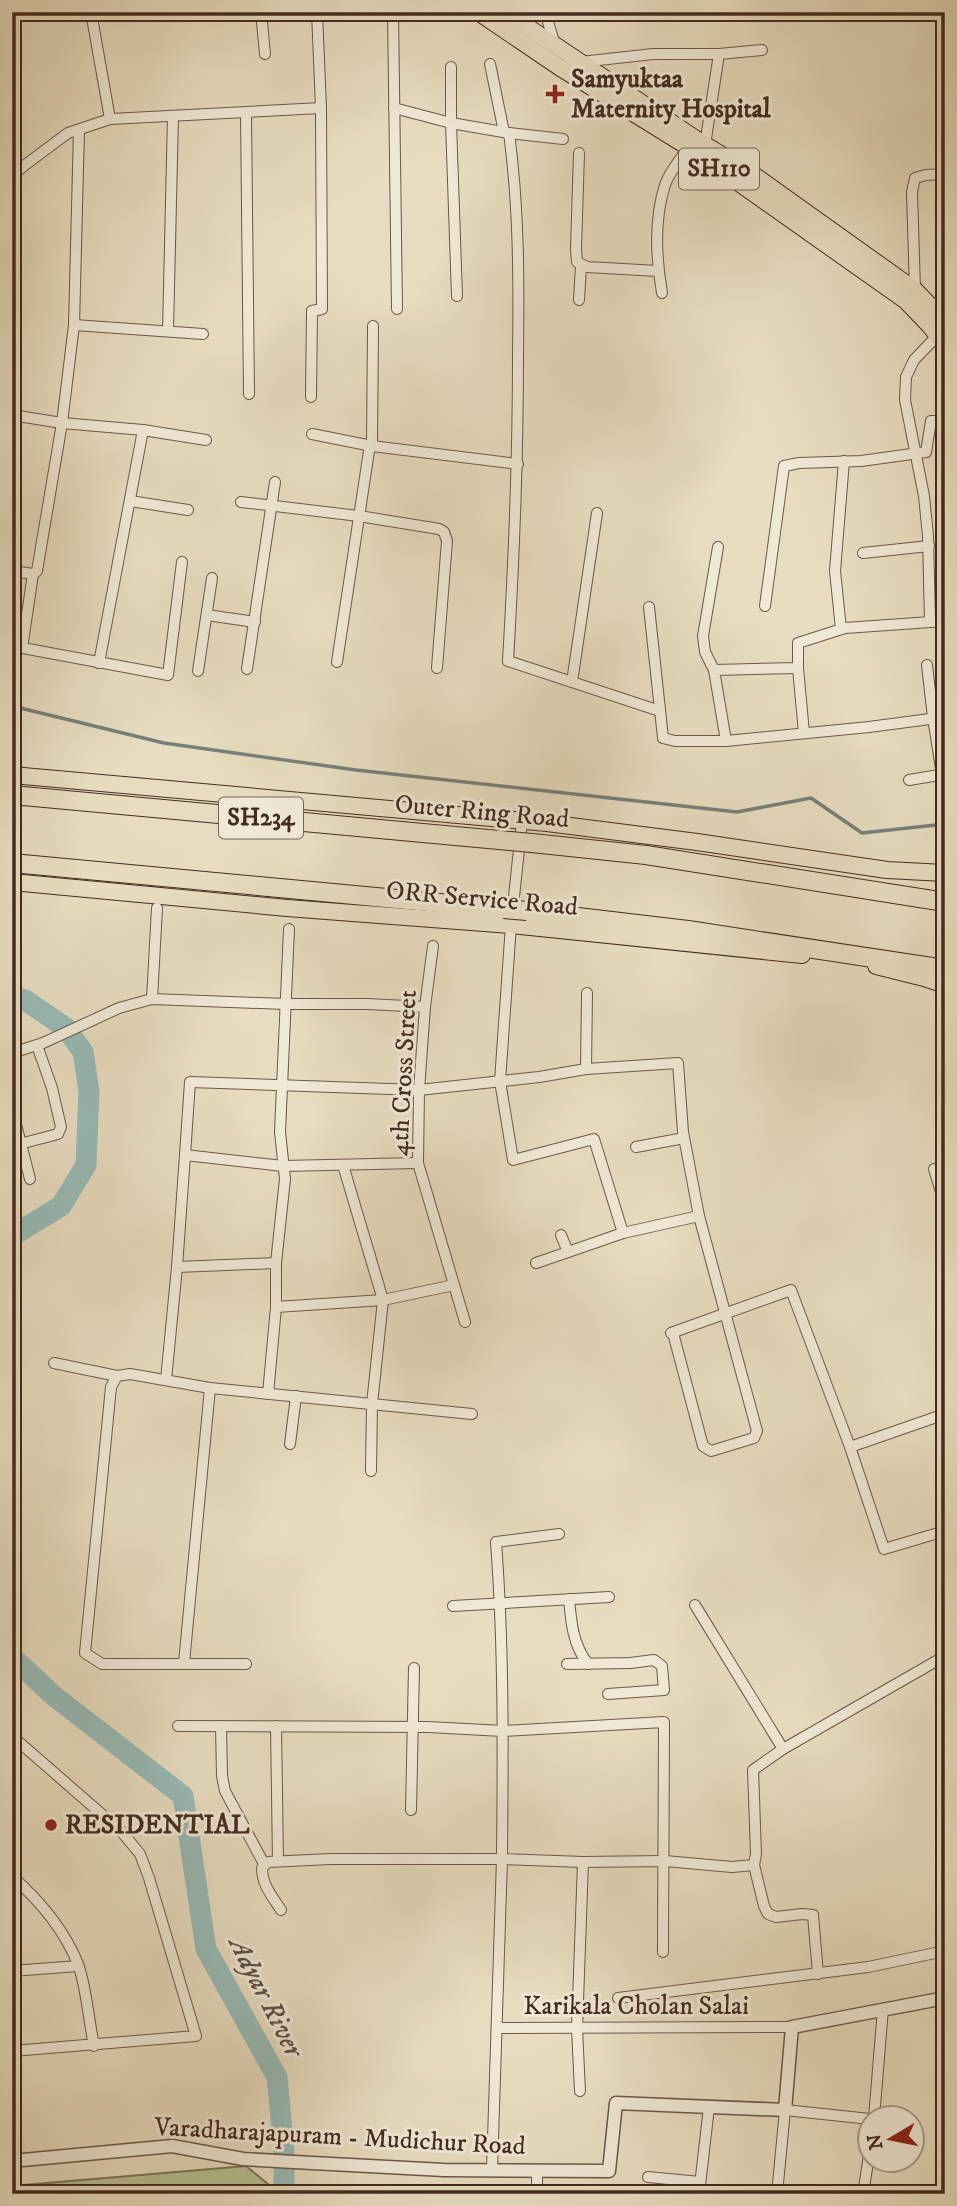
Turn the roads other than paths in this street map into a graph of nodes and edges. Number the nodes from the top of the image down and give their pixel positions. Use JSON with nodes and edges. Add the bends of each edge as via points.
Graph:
{"nodes":[{"id":1,"x":38,"y":12,"type":"edge"},
{"id":2,"x":91,"y":12,"type":"edge"},
{"id":3,"x":261,"y":12,"type":"edge"},
{"id":4,"x":317,"y":12,"type":"edge"},
{"id":5,"x":393,"y":12,"type":"edge"},
{"id":6,"x":478,"y":12,"type":"edge"},
{"id":7,"x":505,"y":12,"type":"edge"},
{"id":8,"x":545,"y":12,"type":"edge"},
{"id":9,"x":12,"y":17,"type":"edge"},
{"id":10,"x":555,"y":47,"type":"junction"},
{"id":11,"x":762,"y":50,"type":"dead end"},
{"id":12,"x":265,"y":54,"type":"dead end"},
{"id":13,"x":719,"y":54,"type":"junction"},
{"id":14,"x":580,"y":62,"type":"junction"},
{"id":15,"x":490,"y":64,"type":"dead end"},
{"id":16,"x":452,"y":67,"type":"dead end"},
{"id":17,"x":321,"y":108,"type":"junction"},
{"id":18,"x":394,"y":108,"type":"junction"},
{"id":19,"x":246,"y":113,"type":"junction"},
{"id":20,"x":173,"y":116,"type":"junction"},
{"id":21,"x":110,"y":119,"type":"junction"},
{"id":22,"x":451,"y":124,"type":"junction"},
{"id":23,"x":79,"y":130,"type":"junction"},
{"id":24,"x":507,"y":133,"type":"junction"},
{"id":25,"x":564,"y":139,"type":"dead end"},
{"id":26,"x":696,"y":146,"type":"junction"},
{"id":27,"x":579,"y":153,"type":"dead end"},
{"id":28,"x":945,"y":174,"type":"edge"},
{"id":29,"x":13,"y":176,"type":"edge"},
{"id":30,"x":12,"y":197,"type":"edge"},
{"id":31,"x":581,"y":266,"type":"junction"},
{"id":32,"x":658,"y":271,"type":"junction"},
{"id":33,"x":915,"y":290,"type":"junction"},
{"id":34,"x":662,"y":293,"type":"dead end"},
{"id":35,"x":457,"y":296,"type":"dead end"},
{"id":36,"x":579,"y":300,"type":"dead end"},
{"id":37,"x":397,"y":309,"type":"dead end"},
{"id":38,"x":74,"y":324,"type":"junction"},
{"id":39,"x":373,"y":326,"type":"dead end"},
{"id":40,"x":168,"y":331,"type":"junction"},
{"id":41,"x":203,"y":334,"type":"dead end"},
{"id":42,"x":942,"y":334,"type":"edge"},
{"id":43,"x":249,"y":394,"type":"dead end"},
{"id":44,"x":311,"y":397,"type":"dead end"},
{"id":45,"x":12,"y":415,"type":"edge"},
{"id":46,"x":945,"y":421,"type":"edge"},
{"id":47,"x":62,"y":423,"type":"junction"},
{"id":48,"x":143,"y":430,"type":"junction"},
{"id":49,"x":312,"y":434,"type":"dead end"},
{"id":50,"x":206,"y":440,"type":"dead end"},
{"id":51,"x":372,"y":446,"type":"junction"},
{"id":52,"x":915,"y":453,"type":"junction"},
{"id":53,"x":844,"y":461,"type":"junction"},
{"id":54,"x":518,"y":464,"type":"junction"},
{"id":55,"x":275,"y":482,"type":"dead end"},
{"id":56,"x":130,"y":501,"type":"junction"},
{"id":57,"x":241,"y":502,"type":"dead end"},
{"id":58,"x":273,"y":507,"type":"junction"},
{"id":59,"x":188,"y":510,"type":"dead end"},
{"id":60,"x":597,"y":513,"type":"dead end"},
{"id":61,"x":359,"y":516,"type":"junction"},
{"id":62,"x":929,"y":546,"type":"junction"},
{"id":63,"x":718,"y":547,"type":"dead end"},
{"id":64,"x":863,"y":553,"type":"dead end"},
{"id":65,"x":183,"y":562,"type":"dead end"},
{"id":66,"x":12,"y":570,"type":"edge"},
{"id":67,"x":33,"y":574,"type":"junction"},
{"id":68,"x":212,"y":578,"type":"dead end"},
{"id":69,"x":765,"y":606,"type":"dead end"},
{"id":70,"x":649,"y":607,"type":"dead end"},
{"id":71,"x":207,"y":615,"type":"junction"},
{"id":72,"x":945,"y":621,"type":"edge"},
{"id":73,"x":255,"y":622,"type":"junction"},
{"id":74,"x":930,"y":622,"type":"junction"},
{"id":75,"x":841,"y":629,"type":"junction"},
{"id":76,"x":17,"y":647,"type":"edge"},
{"id":77,"x":337,"y":662,"type":"dead end"},
{"id":78,"x":99,"y":663,"type":"junction"},
{"id":79,"x":927,"y":665,"type":"dead end"},
{"id":80,"x":437,"y":668,"type":"dead end"},
{"id":81,"x":798,"y":668,"type":"junction"},
{"id":82,"x":247,"y":669,"type":"dead end"},
{"id":83,"x":714,"y":670,"type":"junction"},
{"id":84,"x":198,"y":671,"type":"dead end"},
{"id":85,"x":572,"y":682,"type":"junction"},
{"id":86,"x":660,"y":710,"type":"junction"},
{"id":87,"x":945,"y":717,"type":"edge"},
{"id":88,"x":933,"y":718,"type":"junction"},
{"id":89,"x":804,"y":733,"type":"junction"},
{"id":90,"x":726,"y":741,"type":"junction"},
{"id":91,"x":12,"y":775,"type":"edge"},
{"id":92,"x":944,"y":775,"type":"edge"},
{"id":93,"x":909,"y":780,"type":"dead end"},
{"id":94,"x":12,"y":795,"type":"edge"},
{"id":95,"x":522,"y":821,"type":"junction"},
{"id":96,"x":12,"y":863,"type":"edge"},
{"id":97,"x":945,"y":873,"type":"edge"},
{"id":98,"x":12,"y":882,"type":"edge"},
{"id":99,"x":945,"y":902,"type":"edge"},
{"id":100,"x":157,"y":908,"type":"dead end"},
{"id":101,"x":507,"y":917,"type":"junction"},
{"id":102,"x":289,"y":929,"type":"dead end"},
{"id":103,"x":433,"y":946,"type":"dead end"},
{"id":104,"x":945,"y":969,"type":"edge"},
{"id":105,"x":945,"y":985,"type":"edge"},
{"id":106,"x":587,"y":993,"type":"dead end"},
{"id":107,"x":152,"y":999,"type":"junction"},
{"id":108,"x":285,"y":1004,"type":"junction"},
{"id":109,"x":425,"y":1007,"type":"junction"},
{"id":110,"x":41,"y":1047,"type":"junction"},
{"id":111,"x":12,"y":1053,"type":"edge"},
{"id":112,"x":586,"y":1069,"type":"junction"},
{"id":113,"x":500,"y":1081,"type":"junction"},
{"id":114,"x":282,"y":1085,"type":"junction"},
{"id":115,"x":419,"y":1090,"type":"junction"},
{"id":116,"x":12,"y":1109,"type":"edge"},
{"id":117,"x":684,"y":1138,"type":"junction"},
{"id":118,"x":17,"y":1145,"type":"edge"},
{"id":119,"x":636,"y":1147,"type":"dead end"},
{"id":120,"x":185,"y":1156,"type":"junction"},
{"id":121,"x":418,"y":1163,"type":"junction"},
{"id":122,"x":343,"y":1165,"type":"junction"},
{"id":123,"x":283,"y":1166,"type":"junction"},
{"id":124,"x":934,"y":1169,"type":"dead end"},
{"id":125,"x":30,"y":1179,"type":"dead end"},
{"id":126,"x":945,"y":1205,"type":"edge"},
{"id":127,"x":699,"y":1216,"type":"junction"},
{"id":128,"x":623,"y":1233,"type":"junction"},
{"id":129,"x":561,"y":1236,"type":"dead end"},
{"id":130,"x":568,"y":1252,"type":"junction"},
{"id":131,"x":276,"y":1263,"type":"junction"},
{"id":132,"x":536,"y":1264,"type":"dead end"},
{"id":133,"x":177,"y":1267,"type":"junction"},
{"id":134,"x":454,"y":1285,"type":"junction"},
{"id":135,"x":383,"y":1300,"type":"junction"},
{"id":136,"x":276,"y":1307,"type":"junction"},
{"id":137,"x":725,"y":1313,"type":"junction"},
{"id":138,"x":465,"y":1322,"type":"dead end"},
{"id":139,"x":54,"y":1363,"type":"dead end"},
{"id":140,"x":117,"y":1376,"type":"junction"},
{"id":141,"x":166,"y":1380,"type":"junction"},
{"id":142,"x":210,"y":1388,"type":"junction"},
{"id":143,"x":268,"y":1394,"type":"junction"},
{"id":144,"x":296,"y":1396,"type":"junction"},
{"id":145,"x":372,"y":1404,"type":"junction"},
{"id":146,"x":472,"y":1414,"type":"dead end"},
{"id":147,"x":943,"y":1415,"type":"edge"},
{"id":148,"x":945,"y":1429,"type":"edge"},
{"id":149,"x":290,"y":1444,"type":"dead end"},
{"id":150,"x":850,"y":1447,"type":"junction"},
{"id":151,"x":371,"y":1471,"type":"dead end"},
{"id":152,"x":945,"y":1531,"type":"edge"},
{"id":153,"x":559,"y":1534,"type":"dead end"},
{"id":154,"x":609,"y":1597,"type":"dead end"},
{"id":155,"x":569,"y":1599,"type":"junction"},
{"id":156,"x":500,"y":1603,"type":"junction"},
{"id":157,"x":695,"y":1605,"type":"dead end"},
{"id":158,"x":453,"y":1606,"type":"dead end"},
{"id":159,"x":945,"y":1656,"type":"edge"},
{"id":160,"x":184,"y":1663,"type":"junction"},
{"id":161,"x":246,"y":1664,"type":"dead end"},
{"id":162,"x":567,"y":1664,"type":"dead end"},
{"id":163,"x":588,"y":1664,"type":"junction"},
{"id":164,"x":414,"y":1668,"type":"dead end"},
{"id":165,"x":608,"y":1694,"type":"dead end"},
{"id":166,"x":178,"y":1726,"type":"dead end"},
{"id":167,"x":221,"y":1726,"type":"junction"},
{"id":168,"x":276,"y":1726,"type":"junction"},
{"id":169,"x":414,"y":1727,"type":"junction"},
{"id":170,"x":503,"y":1731,"type":"junction"},
{"id":171,"x":14,"y":1741,"type":"edge"},
{"id":172,"x":783,"y":1749,"type":"junction"},
{"id":173,"x":411,"y":1810,"type":"dead end"},
{"id":174,"x":502,"y":1859,"type":"junction"},
{"id":175,"x":278,"y":1861,"type":"junction"},
{"id":176,"x":583,"y":1861,"type":"junction"},
{"id":177,"x":665,"y":1861,"type":"junction"},
{"id":178,"x":264,"y":1864,"type":"junction"},
{"id":179,"x":754,"y":1865,"type":"junction"},
{"id":180,"x":12,"y":1876,"type":"edge"},
{"id":181,"x":281,"y":1910,"type":"dead end"},
{"id":182,"x":945,"y":1951,"type":"edge"},
{"id":183,"x":663,"y":1952,"type":"dead end"},
{"id":184,"x":78,"y":1966,"type":"junction"},
{"id":185,"x":12,"y":1971,"type":"edge"},
{"id":186,"x":818,"y":1974,"type":"junction"},
{"id":187,"x":618,"y":1998,"type":"dead end"},
{"id":188,"x":945,"y":1998,"type":"edge"},
{"id":189,"x":883,"y":2009,"type":"junction"},
{"id":190,"x":792,"y":2027,"type":"junction"},
{"id":191,"x":497,"y":2028,"type":"junction"},
{"id":192,"x":577,"y":2029,"type":"junction"},
{"id":193,"x":94,"y":2046,"type":"junction"},
{"id":194,"x":12,"y":2051,"type":"edge"},
{"id":195,"x":580,"y":2091,"type":"dead end"},
{"id":196,"x":874,"y":2104,"type":"edge"},
{"id":197,"x":709,"y":2107,"type":"junction"},
{"id":198,"x":785,"y":2110,"type":"junction"},
{"id":199,"x":856,"y":2117,"type":"edge"},
{"id":200,"x":12,"y":2161,"type":"edge"},
{"id":201,"x":492,"y":2170,"type":"junction"},
{"id":202,"x":537,"y":2171,"type":"junction"},
{"id":203,"x":866,"y":2174,"type":"edge"},
{"id":204,"x":648,"y":2177,"type":"dead end"},
{"id":205,"x":700,"y":2182,"type":"junction"},
{"id":206,"x":537,"y":2194,"type":"edge"},
{"id":207,"x":699,"y":2194,"type":"edge"},
{"id":208,"x":777,"y":2194,"type":"edge"},
{"id":209,"x":863,"y":2194,"type":"edge"}],
"edges":[{"from":1,"to":9,"type":"street"},
{"from":2,"to":21,"type":"street"},
{"from":3,"to":12,"type":"street"},
{"from":4,"to":17,"type":"street"},
{"from":5,"to":18,"type":"street"},
{"from":6,"to":26,"type":"main road","number":"SH110","via":[[559,67]]},
{"from":7,"to":10,"type":"main road","number":"SH110"},
{"from":8,"to":10,"type":"street"},
{"from":10,"to":14,"type":"main road","number":"SH110"},
{"from":11,"to":13,"type":"street"},
{"from":13,"to":14,"type":"street","via":[[653,54]]},
{"from":13,"to":26,"type":"street"},
{"from":14,"to":26,"type":"main road","number":"SH110"},
{"from":15,"to":24,"type":"street"},
{"from":16,"to":22,"type":"street"},
{"from":17,"to":19,"type":"street"},
{"from":17,"to":44,"type":"street","via":[[322,309],[312,311]]},
{"from":18,"to":22,"type":"street"},
{"from":18,"to":37,"type":"street"},
{"from":19,"to":20,"type":"street"},
{"from":19,"to":43,"type":"street"},
{"from":20,"to":21,"type":"street"},
{"from":20,"to":40,"type":"street"},
{"from":21,"to":23,"type":"street"},
{"from":22,"to":24,"type":"street"},
{"from":22,"to":35,"type":"street"},
{"from":23,"to":29,"type":"street","via":[[68,133]]},
{"from":23,"to":38,"type":"street"},
{"from":24,"to":25,"type":"street"},
{"from":24,"to":54,"type":"street","via":[[519,240]]},
{"from":26,"to":32,"type":"street","via":[[666,182],[658,218]]},
{"from":26,"to":33,"type":"main road","number":"SH110","via":[[744,169]]},
{"from":26,"to":42,"type":"main road","number":"SH110","via":[[906,301]]},
{"from":27,"to":31,"type":"street","via":[[576,249]]},
{"from":28,"to":33,"type":"street","via":[[915,178]]},
{"from":29,"to":30,"type":"street"},
{"from":31,"to":32,"type":"street"},
{"from":31,"to":36,"type":"street"},
{"from":32,"to":34,"type":"street"},
{"from":33,"to":42,"type":"main road","number":"SH110"},
{"from":38,"to":40,"type":"street"},
{"from":38,"to":47,"type":"street"},
{"from":39,"to":51,"type":"street"},
{"from":40,"to":41,"type":"street"},
{"from":42,"to":52,"type":"street","via":[[914,360],[906,377],[905,400]]},
{"from":45,"to":47,"type":"street"},
{"from":46,"to":52,"type":"street","via":[[931,421],[926,452]]},
{"from":47,"to":48,"type":"street"},
{"from":47,"to":67,"type":"street"},
{"from":48,"to":50,"type":"street"},
{"from":48,"to":56,"type":"street"},
{"from":49,"to":51,"type":"street"},
{"from":51,"to":54,"type":"street"},
{"from":51,"to":61,"type":"street"},
{"from":52,"to":53,"type":"street"},
{"from":52,"to":62,"type":"street"},
{"from":53,"to":69,"type":"street","via":[[784,467]]},
{"from":53,"to":75,"type":"street","via":[[835,571]]},
{"from":54,"to":85,"type":"street","via":[[508,661]]},
{"from":55,"to":58,"type":"street"},
{"from":56,"to":59,"type":"street"},
{"from":56,"to":78,"type":"street"},
{"from":57,"to":58,"type":"street"},
{"from":58,"to":61,"type":"street"},
{"from":58,"to":73,"type":"street"},
{"from":60,"to":85,"type":"street"},
{"from":61,"to":77,"type":"street"},
{"from":61,"to":80,"type":"street","via":[[444,533]]},
{"from":62,"to":64,"type":"street"},
{"from":62,"to":74,"type":"street"},
{"from":63,"to":83,"type":"street","via":[[703,636]]},
{"from":65,"to":78,"type":"street","via":[[168,675]]},
{"from":66,"to":67,"type":"street"},
{"from":67,"to":76,"type":"street"},
{"from":68,"to":71,"type":"street"},
{"from":70,"to":86,"type":"street"},
{"from":71,"to":73,"type":"street"},
{"from":71,"to":84,"type":"street"},
{"from":72,"to":74,"type":"street"},
{"from":73,"to":82,"type":"street"},
{"from":74,"to":75,"type":"street"},
{"from":75,"to":81,"type":"street","via":[[798,643]]},
{"from":76,"to":78,"type":"street"},
{"from":79,"to":88,"type":"street"},
{"from":81,"to":83,"type":"street"},
{"from":81,"to":89,"type":"street"},
{"from":83,"to":90,"type":"street"},
{"from":85,"to":86,"type":"street"},
{"from":86,"to":90,"type":"street","via":[[663,738]]},
{"from":87,"to":88,"type":"street"},
{"from":88,"to":89,"type":"street"},
{"from":88,"to":92,"type":"street"},
{"from":89,"to":90,"type":"street"},
{"from":91,"to":95,"type":"main road"},
{"from":92,"to":93,"type":"street"},
{"from":94,"to":99,"type":"highway","name":"Outer Ring Road","number":"SH234","bridge":true,"via":[[646,855]]},
{"from":95,"to":97,"type":"main road","via":[[887,870]]},
{"from":95,"to":101,"type":"street"},
{"from":96,"to":101,"type":"highway"},
{"from":98,"to":101,"type":"main road","name":"ORR Service Road","via":[[287,908]]},
{"from":100,"to":107,"type":"street"},
{"from":101,"to":104,"type":"highway","bridge":true,"via":[[527,911],[688,930]]},
{"from":101,"to":105,"type":"main road","name":"ORR Service Road","via":[[889,968]]},
{"from":101,"to":113,"type":"street"},
{"from":102,"to":108,"type":"street"},
{"from":103,"to":109,"type":"street","name":"4th Cross Street"},
{"from":106,"to":112,"type":"street"},
{"from":107,"to":108,"type":"street"},
{"from":107,"to":110,"type":"street","via":[[90,1021]]},
{"from":108,"to":109,"type":"street"},
{"from":108,"to":114,"type":"street"},
{"from":109,"to":115,"type":"street","name":"4th Cross Street"},
{"from":110,"to":111,"type":"street"},
{"from":110,"to":118,"type":"street","via":[[61,1127],[58,1134]]},
{"from":112,"to":113,"type":"street"},
{"from":112,"to":117,"type":"street","via":[[678,1063]]},
{"from":113,"to":115,"type":"street"},
{"from":113,"to":128,"type":"street","via":[[513,1160],[594,1139]]},
{"from":114,"to":115,"type":"street"},
{"from":114,"to":120,"type":"street","via":[[190,1082]]},
{"from":114,"to":123,"type":"street","via":[[279,1132]]},
{"from":115,"to":121,"type":"street","name":"4th Cross Street"},
{"from":116,"to":118,"type":"street"},
{"from":117,"to":119,"type":"street"},
{"from":117,"to":127,"type":"street"},
{"from":118,"to":125,"type":"street"},
{"from":120,"to":123,"type":"street"},
{"from":120,"to":133,"type":"street"},
{"from":121,"to":122,"type":"street"},
{"from":121,"to":134,"type":"street","name":"4th Cross Street"},
{"from":122,"to":123,"type":"street"},
{"from":122,"to":135,"type":"street"},
{"from":123,"to":131,"type":"street"},
{"from":124,"to":126,"type":"street"},
{"from":127,"to":128,"type":"street"},
{"from":127,"to":137,"type":"street"},
{"from":128,"to":130,"type":"street"},
{"from":129,"to":130,"type":"street"},
{"from":130,"to":132,"type":"street"},
{"from":131,"to":133,"type":"street"},
{"from":131,"to":136,"type":"street"},
{"from":133,"to":141,"type":"street"},
{"from":134,"to":135,"type":"street"},
{"from":134,"to":138,"type":"street","name":"4th Cross Street"},
{"from":135,"to":136,"type":"street"},
{"from":135,"to":145,"type":"street"},
{"from":136,"to":143,"type":"street"},
{"from":137,"to":137,"type":"street","via":[[757,1431],[752,1439],[711,1451],[704,1446],[672,1333]]},
{"from":137,"to":150,"type":"street","via":[[791,1290]]},
{"from":139,"to":140,"type":"street"},
{"from":140,"to":141,"type":"street"},
{"from":140,"to":160,"type":"street","via":[[111,1387],[85,1653],[102,1664]]},
{"from":141,"to":142,"type":"street"},
{"from":142,"to":143,"type":"street"},
{"from":142,"to":160,"type":"street"},
{"from":143,"to":144,"type":"street"},
{"from":144,"to":145,"type":"street"},
{"from":144,"to":149,"type":"street"},
{"from":145,"to":146,"type":"street"},
{"from":145,"to":151,"type":"street"},
{"from":147,"to":148,"type":"street"},
{"from":147,"to":150,"type":"street"},
{"from":150,"to":152,"type":"street","via":[[884,1549]]},
{"from":153,"to":156,"type":"street","via":[[496,1542]]},
{"from":154,"to":155,"type":"street"},
{"from":155,"to":156,"type":"street"},
{"from":155,"to":163,"type":"street","via":[[572,1628]]},
{"from":156,"to":158,"type":"street"},
{"from":156,"to":170,"type":"street"},
{"from":157,"to":172,"type":"street"},
{"from":159,"to":172,"type":"street"},
{"from":160,"to":161,"type":"street"},
{"from":162,"to":163,"type":"street"},
{"from":163,"to":165,"type":"street","via":[[654,1660],[662,1666],[664,1690]]},
{"from":164,"to":169,"type":"street"},
{"from":166,"to":167,"type":"street"},
{"from":167,"to":168,"type":"street"},
{"from":167,"to":178,"type":"street","via":[[225,1791]]},
{"from":168,"to":169,"type":"street"},
{"from":168,"to":175,"type":"street"},
{"from":169,"to":170,"type":"street"},
{"from":169,"to":173,"type":"street"},
{"from":170,"to":174,"type":"street"},
{"from":170,"to":177,"type":"street","via":[[664,1722]]},
{"from":171,"to":193,"type":"street","via":[[121,1831],[140,1854],[196,2036]]},
{"from":172,"to":179,"type":"street","via":[[752,1770]]},
{"from":174,"to":175,"type":"street"},
{"from":174,"to":176,"type":"street"},
{"from":174,"to":191,"type":"street"},
{"from":175,"to":178,"type":"street"},
{"from":176,"to":177,"type":"street"},
{"from":176,"to":192,"type":"street"},
{"from":177,"to":179,"type":"street"},
{"from":177,"to":183,"type":"street"},
{"from":178,"to":181,"type":"street","via":[[267,1891]]},
{"from":179,"to":186,"type":"street","via":[[768,1914],[813,1915]]},
{"from":180,"to":184,"type":"street","via":[[45,1907]]},
{"from":182,"to":186,"type":"street"},
{"from":184,"to":185,"type":"street"},
{"from":184,"to":193,"type":"street"},
{"from":186,"to":187,"type":"street"},
{"from":188,"to":189,"type":"street"},
{"from":189,"to":190,"type":"street"},
{"from":189,"to":196,"type":"street"},
{"from":190,"to":192,"type":"street","name":"Karikala Cholan Salai"},
{"from":190,"to":198,"type":"street"},
{"from":191,"to":192,"type":"street","name":"Karikala Cholan Salai"},
{"from":191,"to":201,"type":"street","name":"Karikala Cholan Salai"},
{"from":192,"to":195,"type":"street"},
{"from":193,"to":194,"type":"street"},
{"from":197,"to":198,"type":"street","name":"Varadharajapuram - Mudichur Road"},
{"from":197,"to":202,"type":"street","name":"Varadharajapuram - Mudichur Road","via":[[616,2103],[609,2171]]},
{"from":197,"to":205,"type":"street"},
{"from":198,"to":199,"type":"street"},
{"from":198,"to":208,"type":"street"},
{"from":200,"to":201,"type":"street","name":"Varadharajapuram - Mudichur Road","via":[[172,2146],[243,2158]]},
{"from":201,"to":202,"type":"street","name":"Varadharajapuram - Mudichur Road"},
{"from":202,"to":206,"type":"street"},
{"from":203,"to":209,"type":"street"},
{"from":204,"to":205,"type":"street"},
{"from":205,"to":207,"type":"street"}]}
